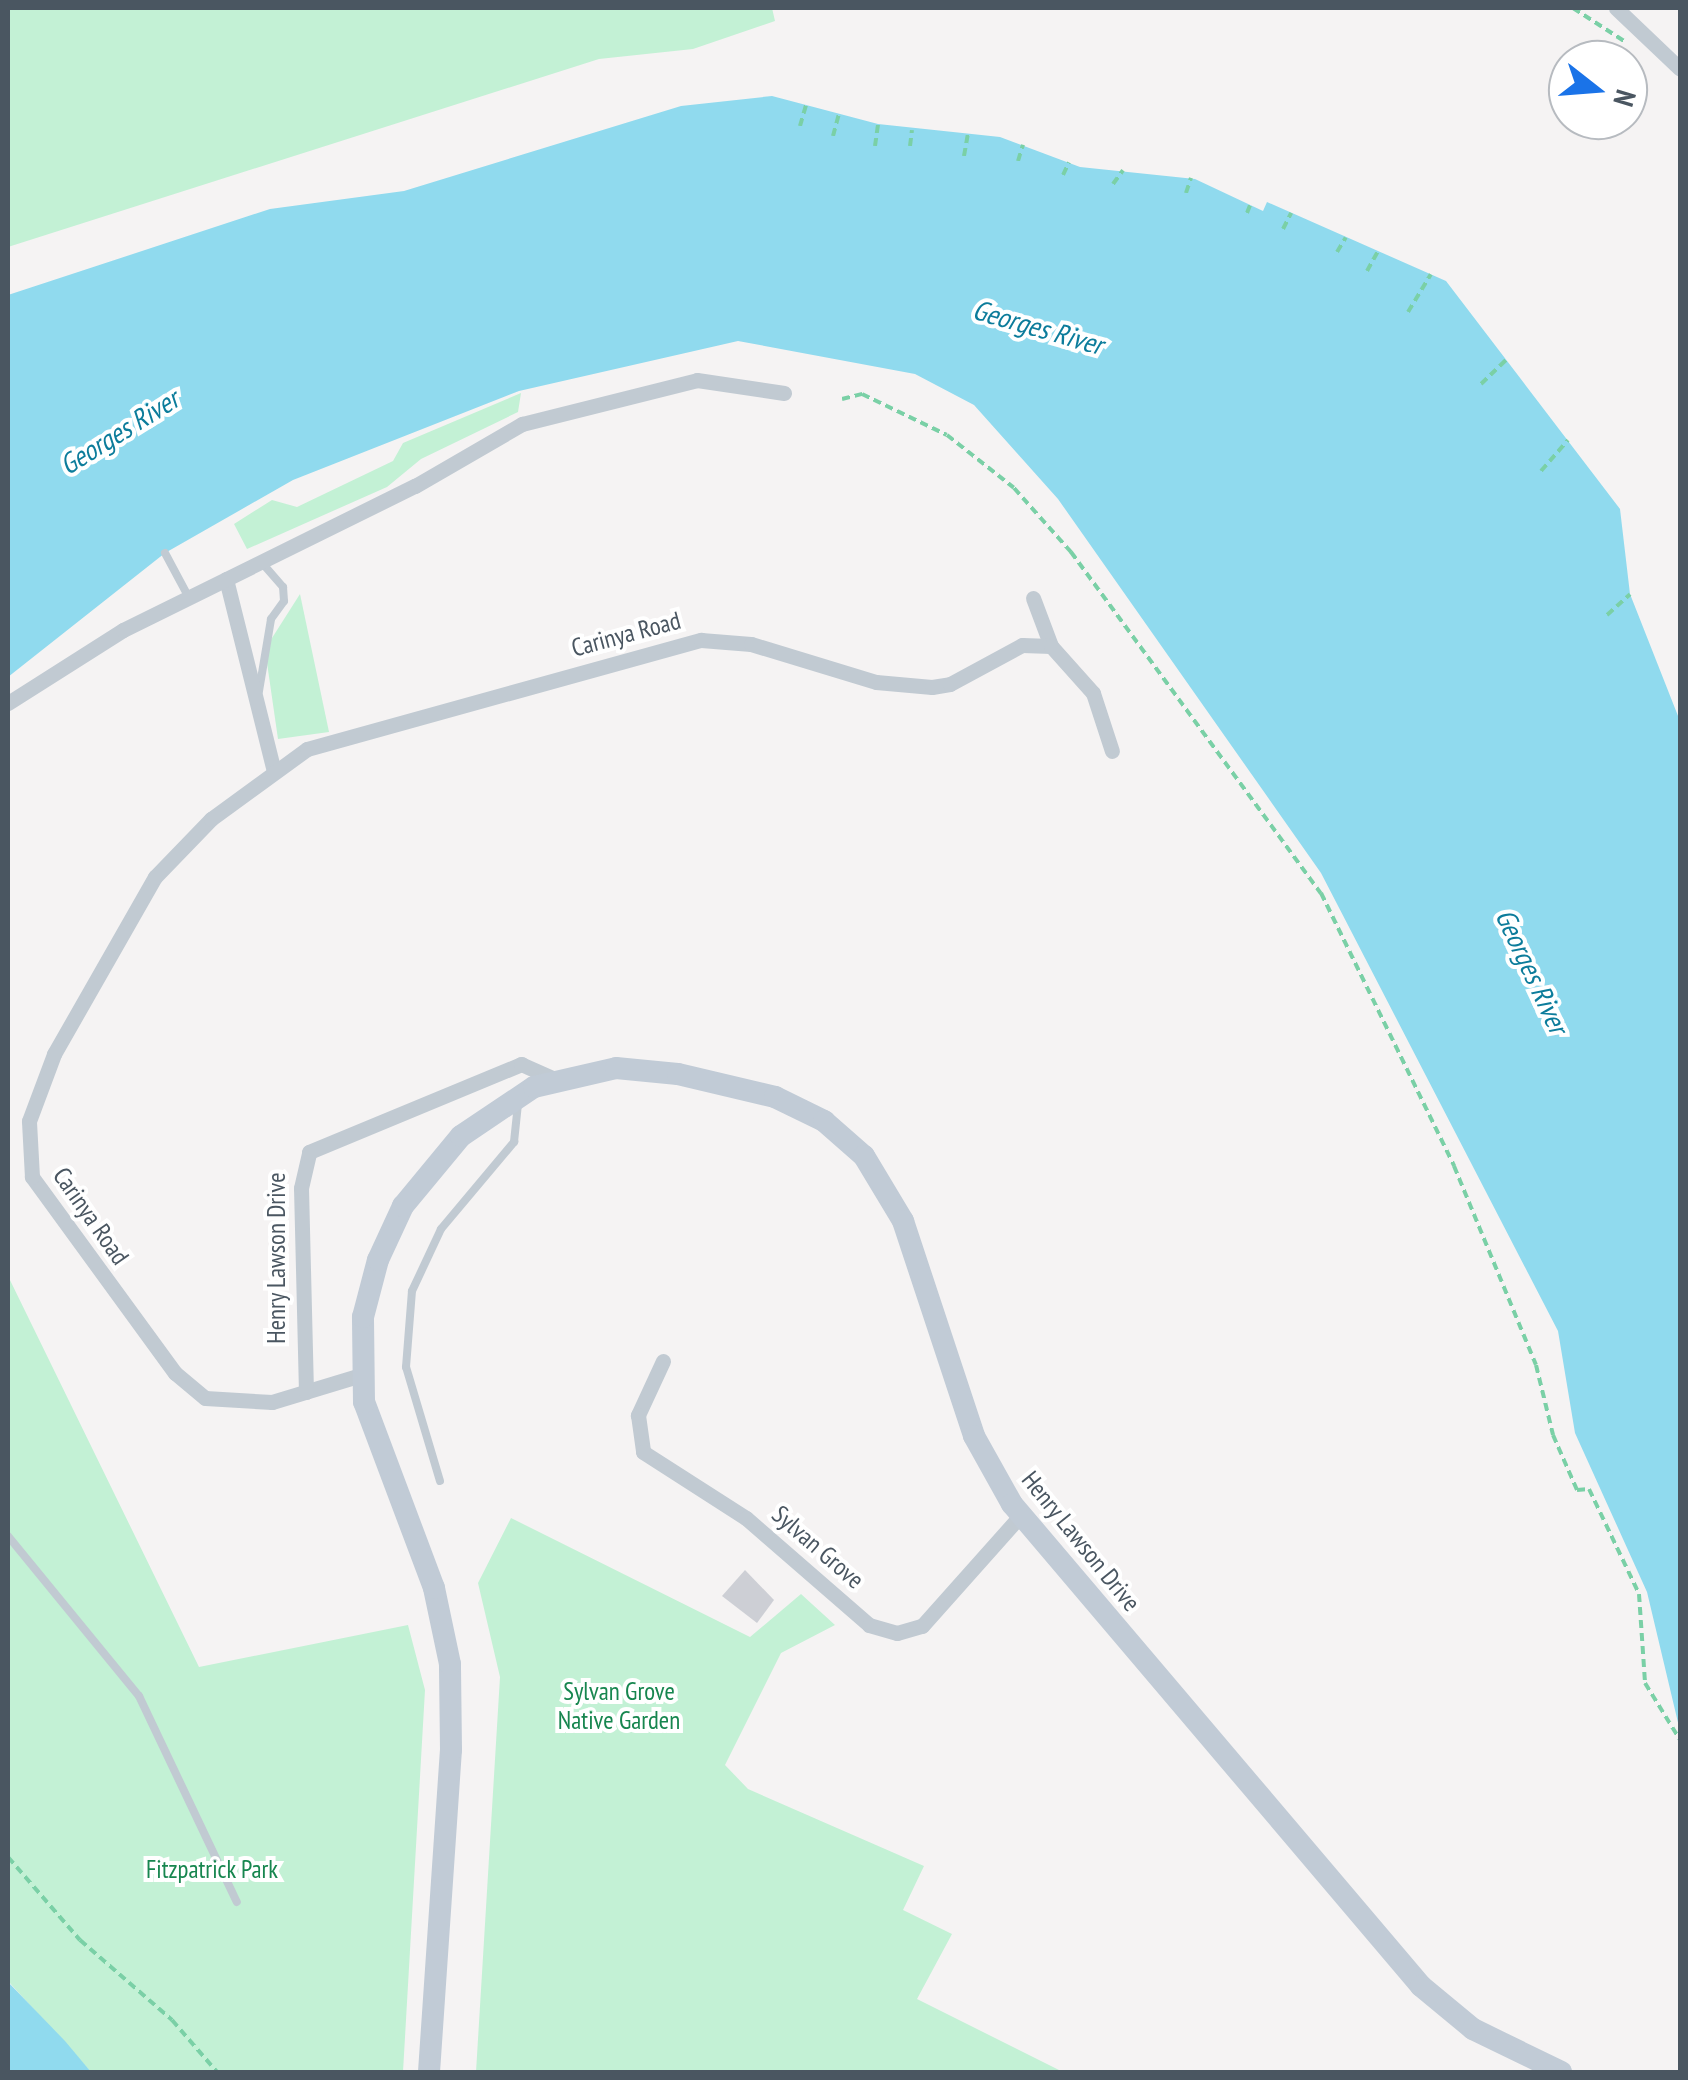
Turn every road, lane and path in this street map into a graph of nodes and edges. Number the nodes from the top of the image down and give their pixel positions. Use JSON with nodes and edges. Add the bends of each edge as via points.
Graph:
{"nodes":[{"id":1,"x":1573,"y":8,"type":"edge"},
{"id":2,"x":1616,"y":8,"type":"edge"},
{"id":3,"x":1623,"y":40,"type":"edge"},
{"id":4,"x":1680,"y":69,"type":"edge"},
{"id":5,"x":806,"y":105,"type":"dead end"},
{"id":6,"x":839,"y":114,"type":"dead end"},
{"id":7,"x":878,"y":124,"type":"dead end"},
{"id":8,"x":800,"y":126,"type":"dead end"},
{"id":9,"x":912,"y":130,"type":"dead end"},
{"id":10,"x":968,"y":133,"type":"dead end"},
{"id":11,"x":832,"y":136,"type":"dead end"},
{"id":12,"x":1023,"y":144,"type":"dead end"},
{"id":13,"x":875,"y":146,"type":"dead end"},
{"id":14,"x":910,"y":146,"type":"dead end"},
{"id":15,"x":964,"y":156,"type":"dead end"},
{"id":16,"x":1018,"y":160,"type":"dead end"},
{"id":17,"x":1070,"y":162,"type":"dead end"},
{"id":18,"x":1123,"y":170,"type":"dead end"},
{"id":19,"x":1063,"y":175,"type":"dead end"},
{"id":20,"x":1191,"y":178,"type":"dead end"},
{"id":21,"x":1113,"y":184,"type":"dead end"},
{"id":22,"x":1186,"y":194,"type":"dead end"},
{"id":23,"x":1250,"y":205,"type":"dead end"},
{"id":24,"x":1247,"y":213,"type":"dead end"},
{"id":25,"x":1291,"y":213,"type":"dead end"},
{"id":26,"x":1283,"y":229,"type":"dead end"},
{"id":27,"x":1346,"y":237,"type":"dead end"},
{"id":28,"x":1378,"y":251,"type":"dead end"},
{"id":29,"x":1338,"y":252,"type":"dead end"},
{"id":30,"x":1367,"y":271,"type":"dead end"},
{"id":31,"x":1431,"y":274,"type":"dead end"},
{"id":32,"x":1408,"y":312,"type":"dead end"},
{"id":33,"x":1506,"y":360,"type":"dead end"},
{"id":34,"x":1481,"y":384,"type":"dead end"},
{"id":35,"x":784,"y":392,"type":"dead end"},
{"id":36,"x":842,"y":399,"type":"dead end"},
{"id":37,"x":1568,"y":440,"type":"dead end"},
{"id":38,"x":1541,"y":471,"type":"dead end"},
{"id":39,"x":165,"y":553,"type":"dead end"},
{"id":40,"x":263,"y":565,"type":"junction"},
{"id":41,"x":226,"y":579,"type":"junction"},
{"id":42,"x":1630,"y":594,"type":"dead end"},
{"id":43,"x":188,"y":596,"type":"junction"},
{"id":44,"x":1033,"y":598,"type":"dead end"},
{"id":45,"x":1606,"y":615,"type":"dead end"},
{"id":46,"x":1051,"y":646,"type":"junction"},
{"id":47,"x":259,"y":700,"type":"junction"},
{"id":48,"x":8,"y":703,"type":"edge"},
{"id":49,"x":1112,"y":752,"type":"dead end"},
{"id":50,"x":273,"y":768,"type":"junction"},
{"id":51,"x":556,"y":1078,"type":"junction"},
{"id":52,"x":518,"y":1095,"type":"junction"},
{"id":53,"x":663,"y":1362,"type":"dead end"},
{"id":54,"x":361,"y":1375,"type":"junction"},
{"id":55,"x":306,"y":1392,"type":"junction"},
{"id":56,"x":440,"y":1480,"type":"dead end"},
{"id":57,"x":1021,"y":1516,"type":"junction"},
{"id":58,"x":8,"y":1536,"type":"edge"},
{"id":59,"x":1680,"y":1740,"type":"edge"},
{"id":60,"x":8,"y":1858,"type":"edge"},
{"id":61,"x":236,"y":1902,"type":"dead end"},
{"id":62,"x":218,"y":2072,"type":"edge"},
{"id":63,"x":429,"y":2072,"type":"edge"},
{"id":64,"x":1561,"y":2072,"type":"edge"}],
"edges":[{"from":1,"to":3,"type":"path"},
{"from":2,"to":4,"type":"street"},
{"from":5,"to":8,"type":"path"},
{"from":6,"to":11,"type":"path"},
{"from":7,"to":13,"type":"path"},
{"from":9,"to":14,"type":"path"},
{"from":10,"to":15,"type":"path"},
{"from":12,"to":16,"type":"path"},
{"from":17,"to":19,"type":"path"},
{"from":18,"to":21,"type":"path"},
{"from":20,"to":22,"type":"path"},
{"from":23,"to":24,"type":"path"},
{"from":25,"to":26,"type":"path"},
{"from":27,"to":29,"type":"path"},
{"from":28,"to":30,"type":"path"},
{"from":31,"to":32,"type":"path"},
{"from":33,"to":34,"type":"path"},
{"from":35,"to":40,"type":"street","via":[[698,380],[522,424]]},
{"from":36,"to":59,"type":"path","via":[[862,394],[947,435],[1014,488],[1071,552],[1321,893],[1454,1166],[1536,1366],[1553,1435],[1577,1490],[1589,1489],[1639,1594],[1645,1683]]},
{"from":37,"to":38,"type":"path"},
{"from":39,"to":43,"type":"lane"},
{"from":40,"to":41,"type":"street"},
{"from":40,"to":47,"type":"lane","via":[[283,586],[284,601],[271,619]]},
{"from":41,"to":43,"type":"street"},
{"from":41,"to":47,"type":"street"},
{"from":42,"to":45,"type":"path"},
{"from":43,"to":48,"type":"street"},
{"from":44,"to":46,"type":"street"},
{"from":46,"to":49,"type":"street","via":[[1093,693]]},
{"from":46,"to":50,"type":"street","name":"Carinya Road","via":[[1022,645],[950,684],[932,686],[876,682],[751,644],[702,640],[306,749]]},
{"from":47,"to":50,"type":"street"},
{"from":50,"to":55,"type":"street","name":"Carinya Road","via":[[193,834],[155,877],[42,1079],[27,1150],[32,1177],[50,1208],[184,1384],[205,1398],[233,1404]]},
{"from":51,"to":52,"type":"main road","name":"Henry Lawson Drive"},
{"from":51,"to":55,"type":"street","name":"Henry Lawson Drive","via":[[521,1064],[310,1152],[301,1188]]},
{"from":51,"to":57,"type":"main road","name":"Henry Lawson Drive","via":[[616,1068],[699,1078],[792,1104],[852,1144],[898,1211],[974,1436]]},
{"from":52,"to":54,"type":"main road","name":"Henry Lawson Drive","via":[[461,1136],[404,1206],[369,1286]]},
{"from":52,"to":56,"type":"lane","via":[[514,1142],[429,1247],[407,1316],[411,1396]]},
{"from":53,"to":57,"type":"street","name":"Sylvan Grove","via":[[638,1415],[643,1452],[746,1518],[882,1631],[922,1626]]},
{"from":54,"to":55,"type":"street","name":"Carinya Road"},
{"from":54,"to":63,"type":"main road","name":"Henry Lawson Drive","via":[[379,1453],[434,1588],[450,1664],[451,1750]]},
{"from":57,"to":64,"type":"main road","name":"Henry Lawson Drive","via":[[1420,1986],[1473,2029]]},
{"from":58,"to":61,"type":"lane","via":[[139,1696]]},
{"from":60,"to":62,"type":"path","via":[[80,1940],[172,2020]]}]}
